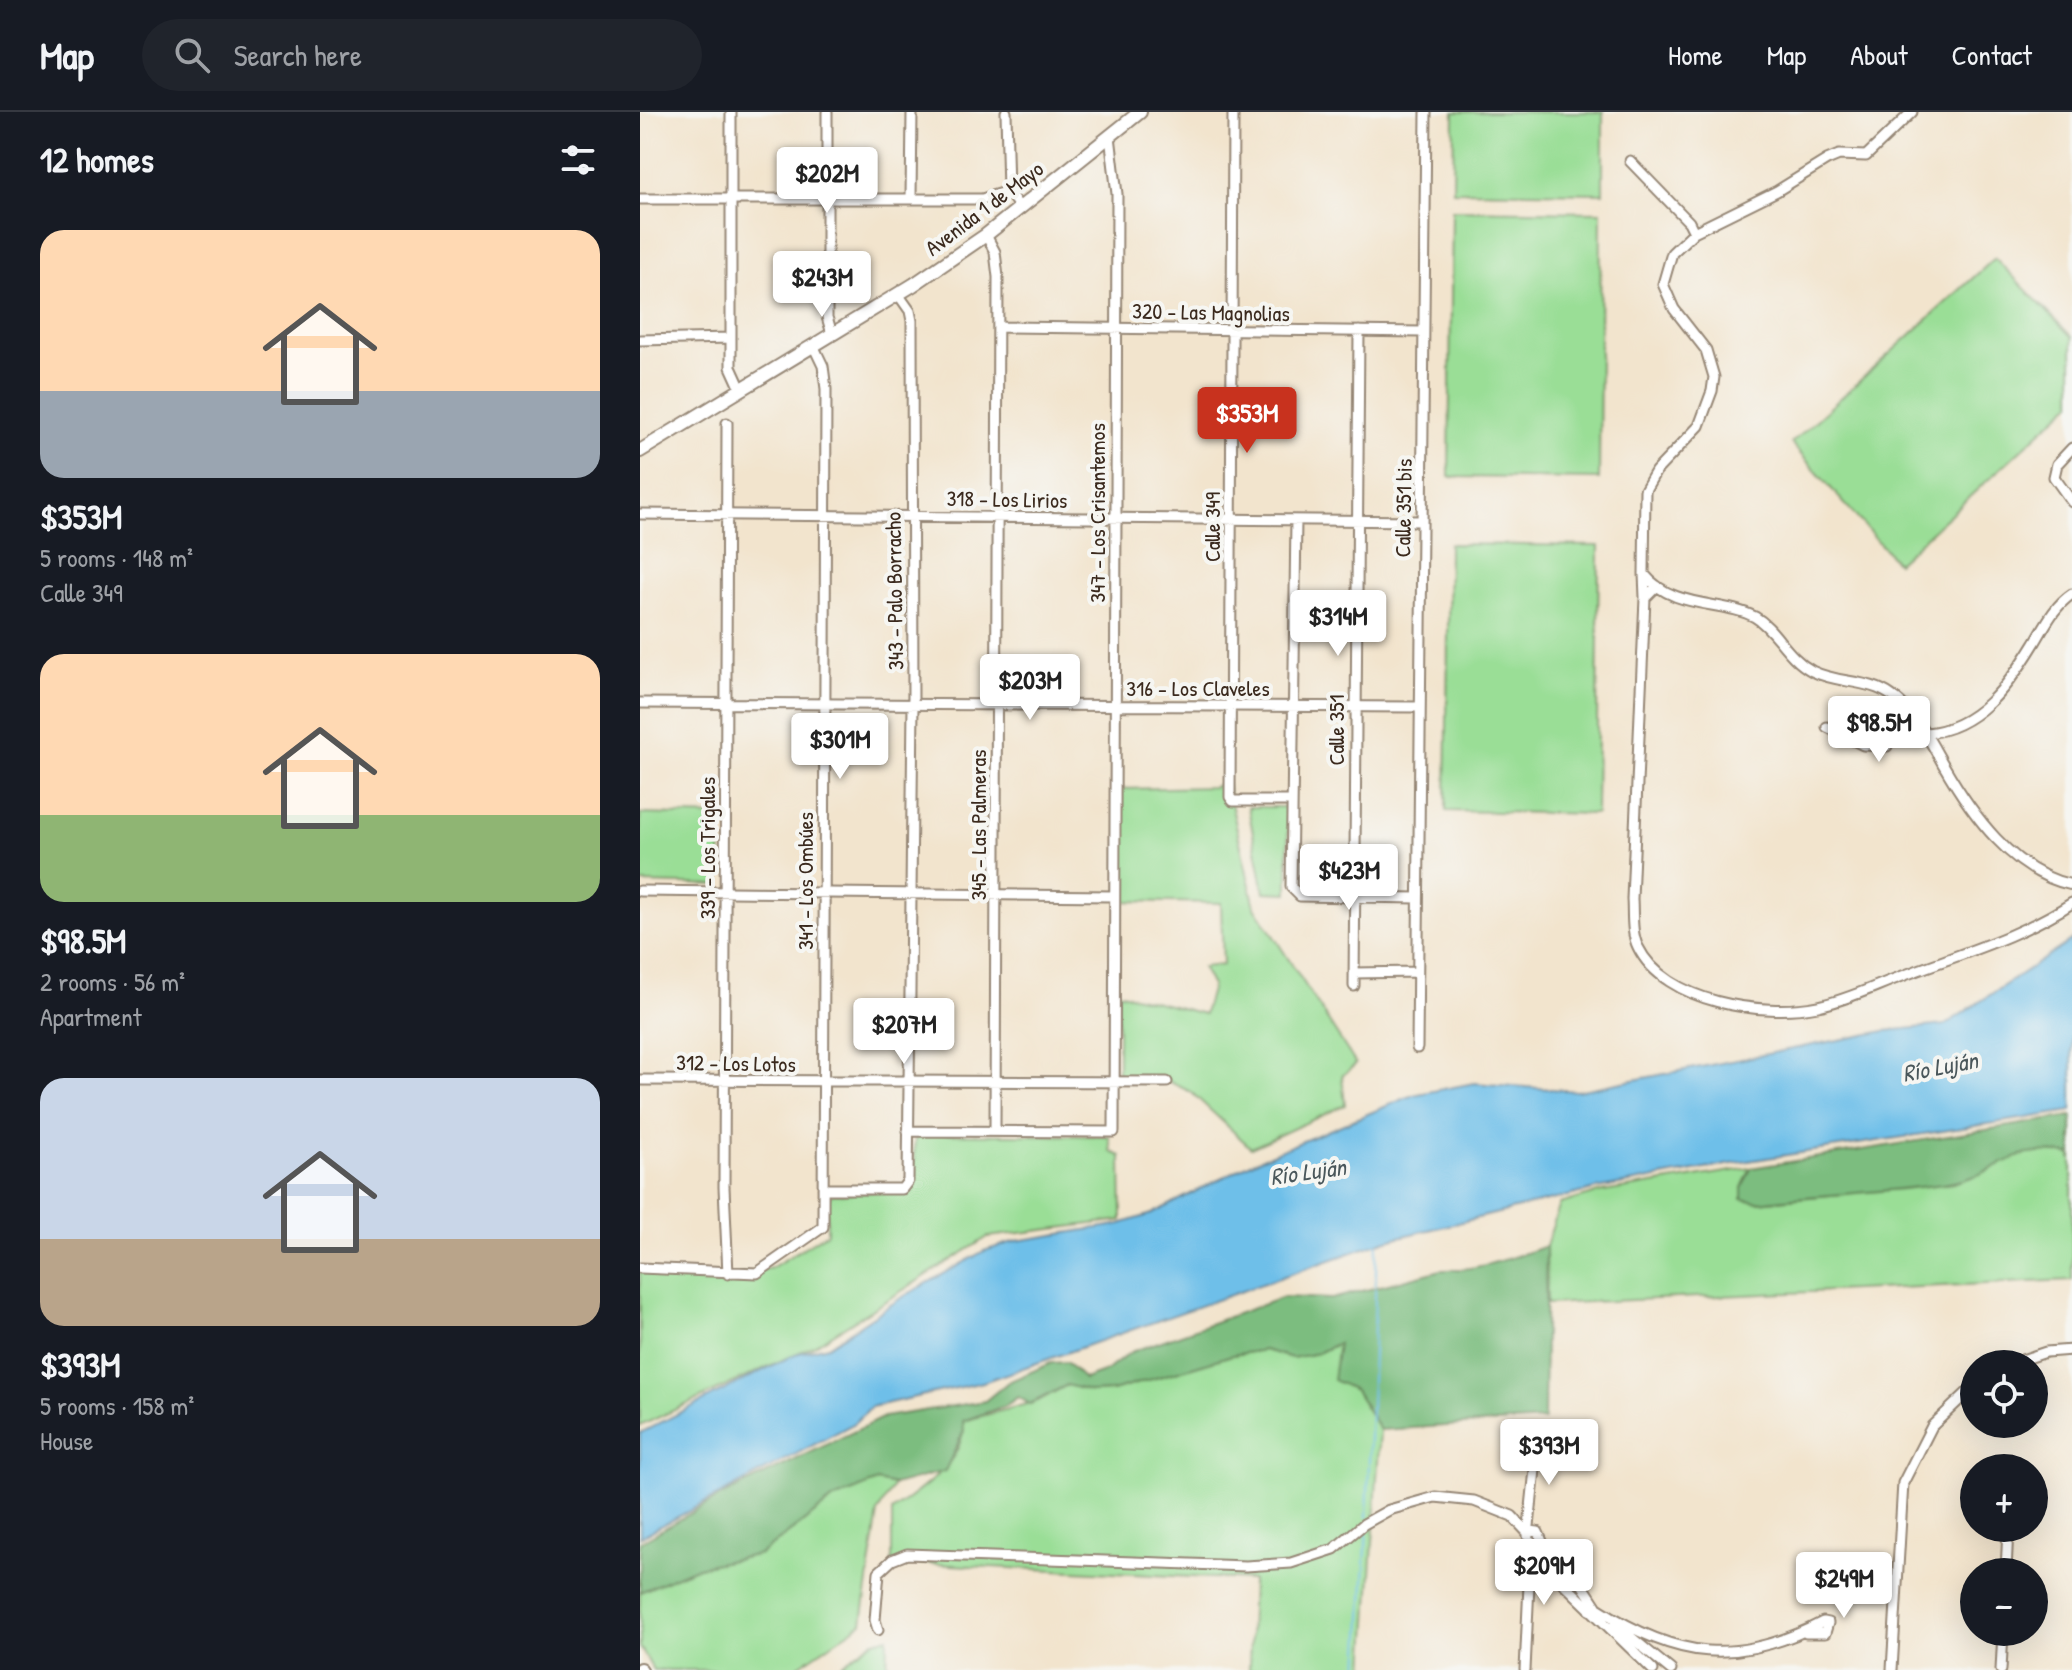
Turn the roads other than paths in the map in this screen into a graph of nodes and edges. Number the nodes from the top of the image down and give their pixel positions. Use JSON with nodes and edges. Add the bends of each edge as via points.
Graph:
{"nodes":[{"id":1,"x":731,"y":112,"type":"edge"},
{"id":2,"x":827,"y":112,"type":"edge"},
{"id":3,"x":912,"y":112,"type":"edge"},
{"id":4,"x":1006,"y":112,"type":"edge"},
{"id":5,"x":1140,"y":112,"type":"edge"},
{"id":6,"x":1233,"y":112,"type":"edge"},
{"id":7,"x":1426,"y":112,"type":"edge"},
{"id":8,"x":1912,"y":112,"type":"edge"},
{"id":9,"x":1110,"y":136,"type":"junction"},
{"id":10,"x":1630,"y":161,"type":"dead end"},
{"id":11,"x":1008,"y":191,"type":"junction"},
{"id":12,"x":911,"y":198,"type":"junction"},
{"id":13,"x":640,"y":199,"type":"edge"},
{"id":14,"x":731,"y":199,"type":"junction"},
{"id":15,"x":826,"y":199,"type":"junction"},
{"id":16,"x":1020,"y":208,"type":"junction"},
{"id":17,"x":1694,"y":232,"type":"junction"},
{"id":18,"x":986,"y":235,"type":"junction"},
{"id":19,"x":898,"y":294,"type":"junction"},
{"id":20,"x":998,"y":327,"type":"junction"},
{"id":21,"x":1116,"y":328,"type":"junction"},
{"id":22,"x":1231,"y":330,"type":"junction"},
{"id":23,"x":1359,"y":331,"type":"junction"},
{"id":24,"x":1423,"y":332,"type":"junction"},
{"id":25,"x":832,"y":334,"type":"junction"},
{"id":26,"x":731,"y":338,"type":"junction"},
{"id":27,"x":640,"y":340,"type":"edge"},
{"id":28,"x":813,"y":345,"type":"junction"},
{"id":29,"x":741,"y":389,"type":"junction"},
{"id":30,"x":727,"y":423,"type":"dead end"},
{"id":31,"x":2072,"y":448,"type":"edge"},
{"id":32,"x":640,"y":451,"type":"edge"},
{"id":33,"x":2072,"y":502,"type":"edge"},
{"id":34,"x":640,"y":514,"type":"edge"},
{"id":35,"x":728,"y":515,"type":"junction"},
{"id":36,"x":825,"y":515,"type":"junction"},
{"id":37,"x":911,"y":516,"type":"junction"},
{"id":38,"x":997,"y":517,"type":"junction"},
{"id":39,"x":1115,"y":518,"type":"junction"},
{"id":40,"x":1230,"y":519,"type":"junction"},
{"id":41,"x":1296,"y":520,"type":"junction"},
{"id":42,"x":1357,"y":520,"type":"junction"},
{"id":43,"x":1421,"y":521,"type":"junction"},
{"id":44,"x":1644,"y":574,"type":"junction"},
{"id":45,"x":1657,"y":586,"type":"junction"},
{"id":46,"x":2072,"y":594,"type":"edge"},
{"id":47,"x":1645,"y":598,"type":"junction"},
{"id":48,"x":640,"y":703,"type":"edge"},
{"id":49,"x":726,"y":703,"type":"junction"},
{"id":50,"x":825,"y":704,"type":"junction"},
{"id":51,"x":913,"y":704,"type":"junction"},
{"id":52,"x":996,"y":705,"type":"junction"},
{"id":53,"x":1114,"y":706,"type":"junction"},
{"id":54,"x":1229,"y":706,"type":"junction"},
{"id":55,"x":1293,"y":706,"type":"junction"},
{"id":56,"x":1354,"y":707,"type":"junction"},
{"id":57,"x":1420,"y":707,"type":"junction"},
{"id":58,"x":1906,"y":707,"type":"junction"},
{"id":59,"x":1827,"y":727,"type":"dead end"},
{"id":60,"x":1926,"y":733,"type":"junction"},
{"id":61,"x":1291,"y":801,"type":"junction"},
{"id":62,"x":2072,"y":885,"type":"edge"},
{"id":63,"x":640,"y":891,"type":"edge"},
{"id":64,"x":725,"y":893,"type":"junction"},
{"id":65,"x":822,"y":893,"type":"junction"},
{"id":66,"x":911,"y":894,"type":"junction"},
{"id":67,"x":996,"y":894,"type":"junction"},
{"id":68,"x":1113,"y":896,"type":"junction"},
{"id":69,"x":1354,"y":896,"type":"junction"},
{"id":70,"x":1417,"y":898,"type":"junction"},
{"id":71,"x":2072,"y":903,"type":"edge"},
{"id":72,"x":1417,"y":972,"type":"junction"},
{"id":73,"x":1354,"y":973,"type":"junction"},
{"id":74,"x":1354,"y":986,"type":"dead end"},
{"id":75,"x":1417,"y":1048,"type":"dead end"},
{"id":76,"x":640,"y":1080,"type":"edge"},
{"id":77,"x":725,"y":1081,"type":"junction"},
{"id":78,"x":1113,"y":1081,"type":"junction"},
{"id":79,"x":825,"y":1082,"type":"junction"},
{"id":80,"x":910,"y":1082,"type":"junction"},
{"id":81,"x":1167,"y":1082,"type":"dead end"},
{"id":82,"x":996,"y":1083,"type":"junction"},
{"id":83,"x":995,"y":1130,"type":"junction"},
{"id":84,"x":908,"y":1131,"type":"junction"},
{"id":85,"x":823,"y":1189,"type":"junction"},
{"id":86,"x":640,"y":1268,"type":"edge"},
{"id":87,"x":728,"y":1274,"type":"junction"},
{"id":88,"x":2072,"y":1350,"type":"edge"},
{"id":89,"x":2048,"y":1352,"type":"edge"},
{"id":90,"x":1960,"y":1399,"type":"edge"},
{"id":91,"x":1538,"y":1441,"type":"dead end"},
{"id":92,"x":1534,"y":1538,"type":"junction"},
{"id":93,"x":1593,"y":1608,"type":"junction"},
{"id":94,"x":878,"y":1630,"type":"dead end"},
{"id":95,"x":1806,"y":1633,"type":"dead end"},
{"id":96,"x":2002,"y":1646,"type":"edge"},
{"id":97,"x":1658,"y":1668,"type":"edge"},
{"id":98,"x":1525,"y":1670,"type":"edge"},
{"id":99,"x":1892,"y":1670,"type":"edge"},
{"id":100,"x":2001,"y":1670,"type":"edge"}],
"edges":[{"from":1,"to":14,"type":"street"},
{"from":2,"to":15,"type":"street"},
{"from":3,"to":12,"type":"street"},
{"from":4,"to":11,"type":"street"},
{"from":5,"to":9,"type":"main road","name":"Avenida 1 de Mayo"},
{"from":6,"to":22,"type":"street","name":"Calle 349"},
{"from":7,"to":24,"type":"street","name":"Calle 351 bis"},
{"from":8,"to":17,"type":"street","via":[[1866,156],[1827,160]]},
{"from":9,"to":16,"type":"main road","name":"Avenida 1 de Mayo"},
{"from":9,"to":21,"type":"street","name":"347 - Los Crisantemos","via":[[1117,194]]},
{"from":10,"to":17,"type":"street"},
{"from":11,"to":12,"type":"street","via":[[982,199]]},
{"from":11,"to":16,"type":"street"},
{"from":12,"to":15,"type":"street"},
{"from":13,"to":14,"type":"street"},
{"from":14,"to":15,"type":"street"},
{"from":14,"to":26,"type":"street"},
{"from":15,"to":25,"type":"street","via":[[827,317]]},
{"from":16,"to":18,"type":"main road","name":"Avenida 1 de Mayo"},
{"from":17,"to":44,"type":"street","via":[[1672,253],[1663,284],[1674,309],[1706,350],[1714,377],[1712,391],[1699,426],[1645,490]]},
{"from":18,"to":19,"type":"main road","name":"Avenida 1 de Mayo"},
{"from":18,"to":20,"type":"street","name":"345 - Las Palmeras","via":[[995,252]]},
{"from":19,"to":25,"type":"main road","name":"Avenida 1 de Mayo"},
{"from":19,"to":37,"type":"street","name":"343 - Palo Borracho","via":[[912,321]]},
{"from":20,"to":21,"type":"street","name":"320 - Las Magnolias"},
{"from":20,"to":38,"type":"street","name":"345 - Las Palmeras"},
{"from":21,"to":22,"type":"street","name":"320 - Las Magnolias"},
{"from":21,"to":39,"type":"street","name":"347 - Los Crisantemos"},
{"from":22,"to":23,"type":"street","name":"320 - Las Magnolias"},
{"from":22,"to":40,"type":"street","name":"Calle 349"},
{"from":23,"to":24,"type":"street","name":"320 - Las Magnolias"},
{"from":23,"to":42,"type":"street","name":"Calle 351"},
{"from":24,"to":43,"type":"street","name":"Calle 351 bis"},
{"from":25,"to":28,"type":"main road","name":"Avenida 1 de Mayo"},
{"from":26,"to":27,"type":"street"},
{"from":26,"to":29,"type":"street","via":[[731,367]]},
{"from":28,"to":29,"type":"main road","name":"Avenida 1 de Mayo"},
{"from":28,"to":36,"type":"street","name":"341 - Los Ombúes","via":[[826,382]]},
{"from":29,"to":32,"type":"main road","name":"Avenida 1 de Mayo"},
{"from":30,"to":35,"type":"street","name":"339 - Los Trigales"},
{"from":31,"to":33,"type":"street","via":[[2057,464],[2054,477]]},
{"from":34,"to":35,"type":"street","name":"318 - Los Lirios"},
{"from":35,"to":36,"type":"street","name":"318 - Los Lirios"},
{"from":35,"to":49,"type":"street","name":"339 - Los Trigales"},
{"from":36,"to":37,"type":"street","name":"318 - Los Lirios"},
{"from":36,"to":50,"type":"street","name":"341 - Los Ombúes"},
{"from":37,"to":38,"type":"street","name":"318 - Los Lirios"},
{"from":37,"to":51,"type":"street","name":"343 - Palo Borracho"},
{"from":38,"to":39,"type":"street","name":"318 - Los Lirios"},
{"from":38,"to":52,"type":"street","name":"345 - Las Palmeras"},
{"from":39,"to":40,"type":"street","name":"318 - Los Lirios"},
{"from":39,"to":53,"type":"street","name":"347 - Los Crisantemos"},
{"from":40,"to":41,"type":"street","name":"318 - Los Lirios"},
{"from":40,"to":54,"type":"street","name":"Calle 349"},
{"from":41,"to":42,"type":"street","name":"318 - Los Lirios"},
{"from":41,"to":55,"type":"street"},
{"from":42,"to":43,"type":"street","name":"318 - Los Lirios"},
{"from":42,"to":56,"type":"street","name":"Calle 351"},
{"from":43,"to":57,"type":"street","name":"Calle 351 bis"},
{"from":44,"to":45,"type":"street"},
{"from":44,"to":47,"type":"street"},
{"from":45,"to":47,"type":"street"},
{"from":45,"to":58,"type":"street","via":[[1706,607],[1757,618],[1782,648],[1813,671],[1882,689]]},
{"from":46,"to":60,"type":"street","via":[[1990,703],[1957,726]]},
{"from":47,"to":71,"type":"street","via":[[1632,899],[1637,944],[1659,975],[1716,1001],[1818,1006],[1952,957]]},
{"from":48,"to":49,"type":"street","name":"316 - Los Claveles"},
{"from":49,"to":50,"type":"street","name":"316 - Los Claveles"},
{"from":49,"to":64,"type":"street","name":"339 - Los Trigales"},
{"from":50,"to":51,"type":"street","name":"316 - Los Claveles"},
{"from":50,"to":65,"type":"street","name":"341 - Los Ombúes"},
{"from":51,"to":52,"type":"street","name":"316 - Los Claveles"},
{"from":51,"to":66,"type":"street","name":"343 - Palo Borracho"},
{"from":52,"to":53,"type":"street","name":"316 - Los Claveles"},
{"from":52,"to":67,"type":"street","name":"345 - Las Palmeras"},
{"from":53,"to":54,"type":"street","name":"316 - Los Claveles"},
{"from":53,"to":68,"type":"street","name":"347 - Los Crisantemos"},
{"from":54,"to":55,"type":"street","name":"316 - Los Claveles"},
{"from":54,"to":61,"type":"street","name":"Calle 349","via":[[1230,797]]},
{"from":55,"to":56,"type":"street","name":"316 - Los Claveles"},
{"from":55,"to":61,"type":"street"},
{"from":56,"to":57,"type":"street","name":"316 - Los Claveles"},
{"from":56,"to":69,"type":"street","name":"Calle 351"},
{"from":57,"to":70,"type":"street","name":"Calle 351 bis"},
{"from":58,"to":59,"type":"street","via":[[1887,746],[1863,745]]},
{"from":58,"to":60,"type":"street"},
{"from":60,"to":62,"type":"street","via":[[1990,832],[2032,868]]},
{"from":61,"to":69,"type":"street","via":[[1293,893]]},
{"from":63,"to":64,"type":"street"},
{"from":64,"to":65,"type":"street"},
{"from":64,"to":77,"type":"street","name":"339 - Los Trigales"},
{"from":65,"to":66,"type":"street"},
{"from":65,"to":79,"type":"street","name":"341 - Los Ombúes"},
{"from":66,"to":67,"type":"street"},
{"from":66,"to":80,"type":"street","name":"343 - Palo Borracho"},
{"from":67,"to":68,"type":"street"},
{"from":67,"to":82,"type":"street","name":"345 - Las Palmeras"},
{"from":68,"to":78,"type":"street","name":"347 - Los Crisantemos"},
{"from":69,"to":70,"type":"street"},
{"from":69,"to":73,"type":"street","name":"Calle 351"},
{"from":70,"to":72,"type":"street","name":"Calle 351 bis"},
{"from":72,"to":73,"type":"street"},
{"from":72,"to":75,"type":"street","name":"Calle 351 bis"},
{"from":73,"to":74,"type":"street","name":"Calle 351"},
{"from":76,"to":77,"type":"street","name":"312 - Los Lotos"},
{"from":77,"to":79,"type":"street","name":"312 - Los Lotos"},
{"from":77,"to":87,"type":"street","name":"339 - Los Trigales"},
{"from":78,"to":81,"type":"street","name":"312 - Los Lotos"},
{"from":78,"to":82,"type":"street","name":"312 - Los Lotos"},
{"from":78,"to":83,"type":"street","name":"347 - Los Crisantemos","via":[[1114,1132]]},
{"from":79,"to":80,"type":"street","name":"312 - Los Lotos"},
{"from":79,"to":85,"type":"street","name":"341 - Los Ombúes"},
{"from":80,"to":82,"type":"street","name":"312 - Los Lotos"},
{"from":80,"to":84,"type":"street","name":"343 - Palo Borracho"},
{"from":82,"to":83,"type":"street","name":"345 - Las Palmeras"},
{"from":83,"to":84,"type":"street"},
{"from":84,"to":85,"type":"street","name":"343 - Palo Borracho","via":[[908,1181],[902,1189]]},
{"from":85,"to":87,"type":"street","name":"341 - Los Ombúes","via":[[823,1227],[757,1273]]},
{"from":86,"to":87,"type":"street"},
{"from":88,"to":89,"type":"street"},
{"from":90,"to":99,"type":"street","via":[[1932,1426],[1903,1483]]},
{"from":91,"to":92,"type":"street"},
{"from":92,"to":93,"type":"street","via":[[1558,1578]]},
{"from":92,"to":93,"type":"street","via":[[1567,1561]]},
{"from":92,"to":94,"type":"street","via":[[1512,1516],[1474,1501],[1435,1497],[1389,1510],[1334,1549],[1291,1563],[901,1555],[879,1572]]},
{"from":92,"to":98,"type":"street"},
{"from":93,"to":95,"type":"street","via":[[1645,1637],[1701,1652],[1744,1651]]},
{"from":93,"to":97,"type":"street"},
{"from":96,"to":100,"type":"street"}]}
